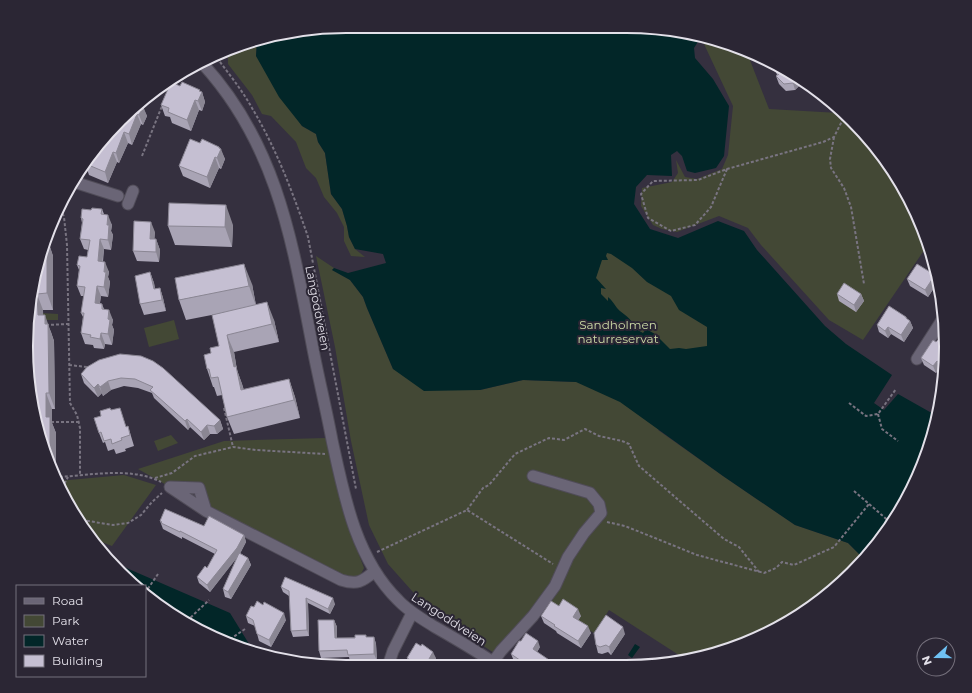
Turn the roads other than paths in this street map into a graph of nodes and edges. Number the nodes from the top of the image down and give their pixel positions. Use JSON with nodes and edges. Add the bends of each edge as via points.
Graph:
{"nodes":[{"id":1,"x":205,"y":66,"type":"edge"},
{"id":2,"x":79,"y":184,"type":"edge"},
{"id":3,"x":133,"y":191,"type":"dead end"},
{"id":4,"x":118,"y":196,"type":"dead end"},
{"id":5,"x":128,"y":204,"type":"dead end"},
{"id":6,"x":938,"y":326,"type":"edge"},
{"id":7,"x":917,"y":359,"type":"dead end"},
{"id":8,"x":532,"y":476,"type":"dead end"},
{"id":9,"x":206,"y":511,"type":"junction"},
{"id":10,"x":375,"y":571,"type":"junction"},
{"id":11,"x":412,"y":613,"type":"junction"},
{"id":12,"x":390,"y":660,"type":"edge"},
{"id":13,"x":488,"y":660,"type":"edge"},
{"id":14,"x":497,"y":660,"type":"edge"}],
"edges":[{"from":1,"to":10,"type":"street","name":"Langoddveien","via":[[246,121],[261,150],[278,195],[300,281],[350,513]]},
{"from":2,"to":4,"type":"street"},
{"from":3,"to":5,"type":"street"},
{"from":6,"to":7,"type":"street"},
{"from":8,"to":14,"type":"street","via":[[590,493],[599,504],[601,514],[568,557],[555,586],[533,616],[501,650]]},
{"from":9,"to":9,"type":"street","via":[[199,488],[170,487]]},
{"from":9,"to":10,"type":"street","via":[[341,580],[357,583]]},
{"from":10,"to":11,"type":"street","name":"Langoddveien"},
{"from":11,"to":12,"type":"street"},
{"from":11,"to":13,"type":"street","name":"Langoddveien"}]}
